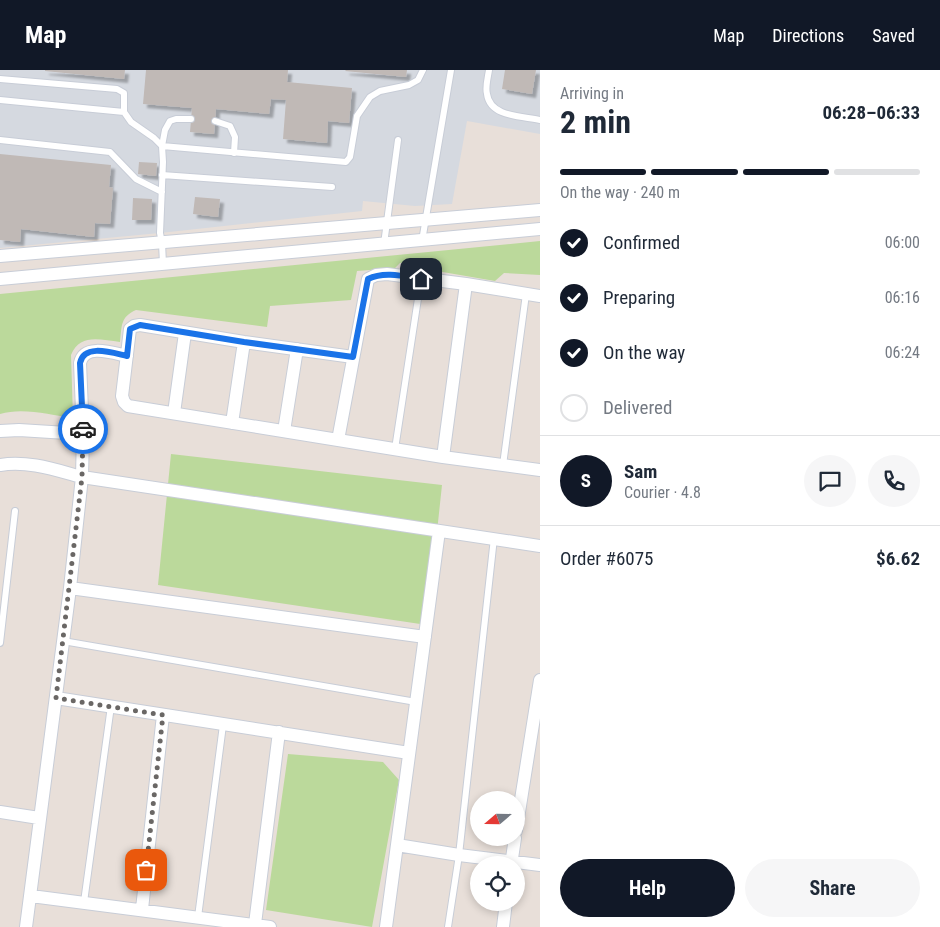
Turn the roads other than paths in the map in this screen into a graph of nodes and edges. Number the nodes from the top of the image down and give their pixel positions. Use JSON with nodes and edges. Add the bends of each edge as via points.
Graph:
{"nodes":[{"id":1,"x":423,"y":70,"type":"edge"},
{"id":2,"x":451,"y":70,"type":"edge"},
{"id":3,"x":489,"y":70,"type":"edge"},
{"id":4,"x":0,"y":78,"type":"edge"},
{"id":5,"x":0,"y":100,"type":"edge"},
{"id":6,"x":124,"y":112,"type":"junction"},
{"id":7,"x":191,"y":120,"type":"dead end"},
{"id":8,"x":540,"y":120,"type":"edge"},
{"id":9,"x":215,"y":121,"type":"dead end"},
{"id":10,"x":0,"y":140,"type":"edge"},
{"id":11,"x":398,"y":140,"type":"dead end"},
{"id":12,"x":162,"y":146,"type":"junction"},
{"id":13,"x":234,"y":153,"type":"junction"},
{"id":14,"x":162,"y":175,"type":"junction"},
{"id":15,"x":332,"y":187,"type":"dead end"},
{"id":16,"x":162,"y":192,"type":"junction"},
{"id":17,"x":540,"y":210,"type":"edge"},
{"id":18,"x":426,"y":220,"type":"junction"},
{"id":19,"x":387,"y":223,"type":"junction"},
{"id":20,"x":540,"y":229,"type":"edge"},
{"id":21,"x":422,"y":241,"type":"junction"},
{"id":22,"x":162,"y":243,"type":"junction"},
{"id":23,"x":384,"y":244,"type":"junction"},
{"id":24,"x":0,"y":256,"type":"edge"},
{"id":25,"x":163,"y":264,"type":"junction"},
{"id":26,"x":0,"y":279,"type":"edge"},
{"id":27,"x":421,"y":279,"type":"junction"},
{"id":28,"x":466,"y":284,"type":"junction"},
{"id":29,"x":526,"y":294,"type":"junction"},
{"id":30,"x":540,"y":296,"type":"edge"},
{"id":31,"x":185,"y":333,"type":"junction"},
{"id":32,"x":244,"y":342,"type":"junction"},
{"id":33,"x":297,"y":349,"type":"junction"},
{"id":34,"x":127,"y":356,"type":"junction"},
{"id":35,"x":353,"y":357,"type":"junction"},
{"id":36,"x":174,"y":413,"type":"junction"},
{"id":37,"x":232,"y":423,"type":"junction"},
{"id":38,"x":0,"y":431,"type":"edge"},
{"id":39,"x":284,"y":431,"type":"junction"},
{"id":40,"x":83,"y":434,"type":"junction"},
{"id":41,"x":338,"y":440,"type":"junction"},
{"id":42,"x":395,"y":449,"type":"junction"},
{"id":43,"x":443,"y":457,"type":"junction"},
{"id":44,"x":0,"y":465,"type":"edge"},
{"id":45,"x":503,"y":465,"type":"junction"},
{"id":46,"x":540,"y":470,"type":"edge"},
{"id":47,"x":82,"y":477,"type":"junction"},
{"id":48,"x":15,"y":511,"type":"dead end"},
{"id":49,"x":439,"y":531,"type":"junction"},
{"id":50,"x":494,"y":538,"type":"junction"},
{"id":51,"x":540,"y":546,"type":"edge"},
{"id":52,"x":70,"y":588,"type":"junction"},
{"id":53,"x":425,"y":637,"type":"junction"},
{"id":54,"x":62,"y":642,"type":"junction"},
{"id":55,"x":0,"y":643,"type":"edge"},
{"id":56,"x":540,"y":680,"type":"edge"},
{"id":57,"x":56,"y":698,"type":"junction"},
{"id":58,"x":416,"y":702,"type":"junction"},
{"id":59,"x":111,"y":706,"type":"junction"},
{"id":60,"x":163,"y":715,"type":"junction"},
{"id":61,"x":222,"y":725,"type":"junction"},
{"id":62,"x":279,"y":732,"type":"junction"},
{"id":63,"x":410,"y":753,"type":"junction"},
{"id":64,"x":522,"y":791,"type":"edge"},
{"id":65,"x":0,"y":812,"type":"edge"},
{"id":66,"x":39,"y":818,"type":"junction"},
{"id":67,"x":397,"y":845,"type":"junction"},
{"id":68,"x":458,"y":855,"type":"junction"},
{"id":69,"x":470,"y":857,"type":"edge"},
{"id":70,"x":525,"y":864,"type":"edge"},
{"id":71,"x":540,"y":865,"type":"edge"},
{"id":72,"x":30,"y":896,"type":"junction"},
{"id":73,"x":84,"y":902,"type":"junction"},
{"id":74,"x":142,"y":909,"type":"junction"},
{"id":75,"x":505,"y":911,"type":"edge"},
{"id":76,"x":198,"y":917,"type":"junction"},
{"id":77,"x":255,"y":924,"type":"junction"},
{"id":78,"x":26,"y":927,"type":"edge"},
{"id":79,"x":270,"y":927,"type":"edge"},
{"id":80,"x":386,"y":927,"type":"edge"},
{"id":81,"x":448,"y":927,"type":"edge"},
{"id":82,"x":503,"y":927,"type":"edge"}],
"edges":[{"from":1,"to":13,"type":"lane","via":[[418,80],[409,85],[380,91],[370,97],[357,116],[350,157],[346,162]]},
{"from":2,"to":18,"type":"lane"},
{"from":3,"to":8,"type":"lane","via":[[486,92],[489,104],[499,112]]},
{"from":4,"to":6,"type":"lane","via":[[117,88],[124,93]]},
{"from":5,"to":6,"type":"lane"},
{"from":6,"to":12,"type":"lane","via":[[131,122]]},
{"from":7,"to":12,"type":"lane","via":[[170,121]]},
{"from":9,"to":13,"type":"lane","via":[[230,126],[235,137]]},
{"from":10,"to":16,"type":"lane","via":[[110,152],[136,179]]},
{"from":11,"to":19,"type":"lane"},
{"from":12,"to":13,"type":"lane"},
{"from":12,"to":14,"type":"lane"},
{"from":14,"to":15,"type":"lane"},
{"from":14,"to":16,"type":"lane"},
{"from":16,"to":22,"type":"lane"},
{"from":17,"to":18,"type":"street"},
{"from":18,"to":19,"type":"street"},
{"from":18,"to":21,"type":"lane"},
{"from":19,"to":22,"type":"street"},
{"from":19,"to":23,"type":"lane"},
{"from":20,"to":21,"type":"street"},
{"from":21,"to":23,"type":"street"},
{"from":22,"to":24,"type":"street"},
{"from":22,"to":25,"type":"lane"},
{"from":23,"to":25,"type":"street"},
{"from":25,"to":26,"type":"street"},
{"from":27,"to":28,"type":"street"},
{"from":27,"to":35,"type":"street","via":[[387,274],[368,279]]},
{"from":27,"to":42,"type":"lane"},
{"from":28,"to":29,"type":"street"},
{"from":28,"to":43,"type":"street"},
{"from":29,"to":30,"type":"street"},
{"from":29,"to":45,"type":"lane"},
{"from":31,"to":32,"type":"street"},
{"from":31,"to":34,"type":"street","via":[[134,326],[130,329]]},
{"from":31,"to":36,"type":"street"},
{"from":32,"to":33,"type":"street"},
{"from":32,"to":37,"type":"street"},
{"from":33,"to":35,"type":"street"},
{"from":33,"to":39,"type":"street"},
{"from":34,"to":36,"type":"street","via":[[124,402],[128,406]]},
{"from":34,"to":40,"type":"street","via":[[92,351],[81,356]]},
{"from":35,"to":41,"type":"street"},
{"from":36,"to":37,"type":"street"},
{"from":37,"to":39,"type":"street"},
{"from":38,"to":40,"type":"street"},
{"from":39,"to":41,"type":"street"},
{"from":40,"to":47,"type":"street"},
{"from":41,"to":42,"type":"street"},
{"from":42,"to":43,"type":"street"},
{"from":43,"to":45,"type":"street"},
{"from":44,"to":47,"type":"street","via":[[26,464]]},
{"from":45,"to":46,"type":"street"},
{"from":47,"to":49,"type":"street"},
{"from":47,"to":52,"type":"street"},
{"from":48,"to":55,"type":"lane"},
{"from":49,"to":50,"type":"street"},
{"from":49,"to":53,"type":"street"},
{"from":50,"to":51,"type":"street"},
{"from":50,"to":68,"type":"lane"},
{"from":52,"to":53,"type":"street"},
{"from":52,"to":54,"type":"street"},
{"from":53,"to":58,"type":"street"},
{"from":54,"to":57,"type":"street"},
{"from":54,"to":58,"type":"lane"},
{"from":56,"to":64,"type":"street"},
{"from":57,"to":59,"type":"street"},
{"from":57,"to":66,"type":"street"},
{"from":58,"to":63,"type":"street"},
{"from":59,"to":60,"type":"street"},
{"from":59,"to":73,"type":"lane"},
{"from":60,"to":61,"type":"street"},
{"from":60,"to":74,"type":"street"},
{"from":61,"to":62,"type":"street"},
{"from":61,"to":76,"type":"lane"},
{"from":62,"to":63,"type":"street"},
{"from":62,"to":77,"type":"street"},
{"from":63,"to":67,"type":"street"},
{"from":65,"to":66,"type":"street"},
{"from":66,"to":72,"type":"street"},
{"from":67,"to":68,"type":"street"},
{"from":67,"to":80,"type":"street"},
{"from":68,"to":69,"type":"street"},
{"from":68,"to":81,"type":"lane"},
{"from":70,"to":71,"type":"street"},
{"from":72,"to":73,"type":"street"},
{"from":72,"to":78,"type":"street"},
{"from":73,"to":74,"type":"street"},
{"from":74,"to":76,"type":"street"},
{"from":75,"to":82,"type":"street"},
{"from":76,"to":77,"type":"street"},
{"from":77,"to":79,"type":"street"}]}
